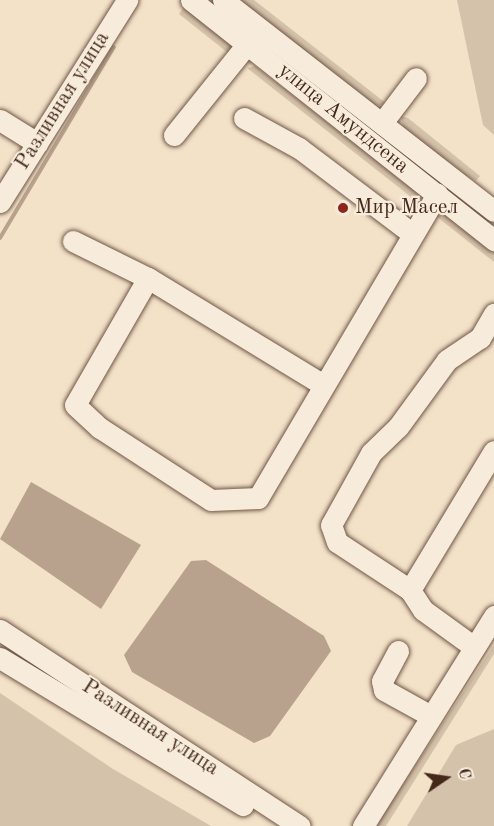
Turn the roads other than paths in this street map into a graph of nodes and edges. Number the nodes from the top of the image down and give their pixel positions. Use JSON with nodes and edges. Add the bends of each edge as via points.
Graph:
{"nodes":[{"id":1,"x":127,"y":0,"type":"edge"},
{"id":2,"x":191,"y":0,"type":"edge"},
{"id":3,"x":223,"y":0,"type":"edge"},
{"id":4,"x":248,"y":43,"type":"junction"},
{"id":5,"x":416,"y":78,"type":"dead end"},
{"id":6,"x":244,"y":118,"type":"dead end"},
{"id":7,"x":0,"y":120,"type":"edge"},
{"id":8,"x":382,"y":123,"type":"junction"},
{"id":9,"x":174,"y":135,"type":"dead end"},
{"id":10,"x":37,"y":143,"type":"junction"},
{"id":11,"x":437,"y":194,"type":"junction"},
{"id":12,"x":0,"y":202,"type":"edge"},
{"id":13,"x":494,"y":211,"type":"edge"},
{"id":14,"x":410,"y":232,"type":"junction"},
{"id":15,"x":494,"y":240,"type":"edge"},
{"id":16,"x":73,"y":241,"type":"dead end"},
{"id":17,"x":148,"y":278,"type":"junction"},
{"id":18,"x":494,"y":314,"type":"edge"},
{"id":19,"x":487,"y":341,"type":"edge"},
{"id":20,"x":323,"y":385,"type":"junction"},
{"id":21,"x":494,"y":451,"type":"edge"},
{"id":22,"x":410,"y":590,"type":"junction"},
{"id":23,"x":0,"y":630,"type":"edge"},
{"id":24,"x":487,"y":632,"type":"edge"},
{"id":25,"x":398,"y":651,"type":"dead end"},
{"id":26,"x":0,"y":658,"type":"edge"},
{"id":27,"x":431,"y":716,"type":"junction"},
{"id":28,"x":278,"y":826,"type":"edge"},
{"id":29,"x":300,"y":826,"type":"edge"},
{"id":30,"x":363,"y":826,"type":"edge"}],
"edges":[{"from":1,"to":10,"type":"street","name":"Разливная улица"},
{"from":2,"to":4,"type":"street","name":"улица Амундсена"},
{"from":3,"to":8,"type":"street","name":"улица Амундсена"},
{"from":4,"to":9,"type":"street"},
{"from":4,"to":11,"type":"street","name":"улица Амундсена"},
{"from":5,"to":8,"type":"street"},
{"from":6,"to":14,"type":"street","via":[[299,148]]},
{"from":7,"to":10,"type":"street"},
{"from":8,"to":13,"type":"street","name":"улица Амундсена"},
{"from":10,"to":12,"type":"street","name":"Разливная улица"},
{"from":11,"to":14,"type":"street"},
{"from":11,"to":15,"type":"street","name":"улица Амундсена"},
{"from":14,"to":20,"type":"street"},
{"from":16,"to":17,"type":"street"},
{"from":17,"to":20,"type":"street"},
{"from":17,"to":20,"type":"street","via":[[75,405],[100,428],[211,500],[258,498]]},
{"from":18,"to":19,"type":"street"},
{"from":19,"to":22,"type":"street","via":[[447,360],[398,426],[371,453],[331,525],[337,542]]},
{"from":21,"to":22,"type":"street"},
{"from":22,"to":24,"type":"street","via":[[423,610]]},
{"from":23,"to":29,"type":"street","name":"Разливная улица"},
{"from":24,"to":27,"type":"street"},
{"from":25,"to":27,"type":"street","via":[[382,681],[384,690]]},
{"from":26,"to":28,"type":"street"},
{"from":27,"to":30,"type":"street"}]}
